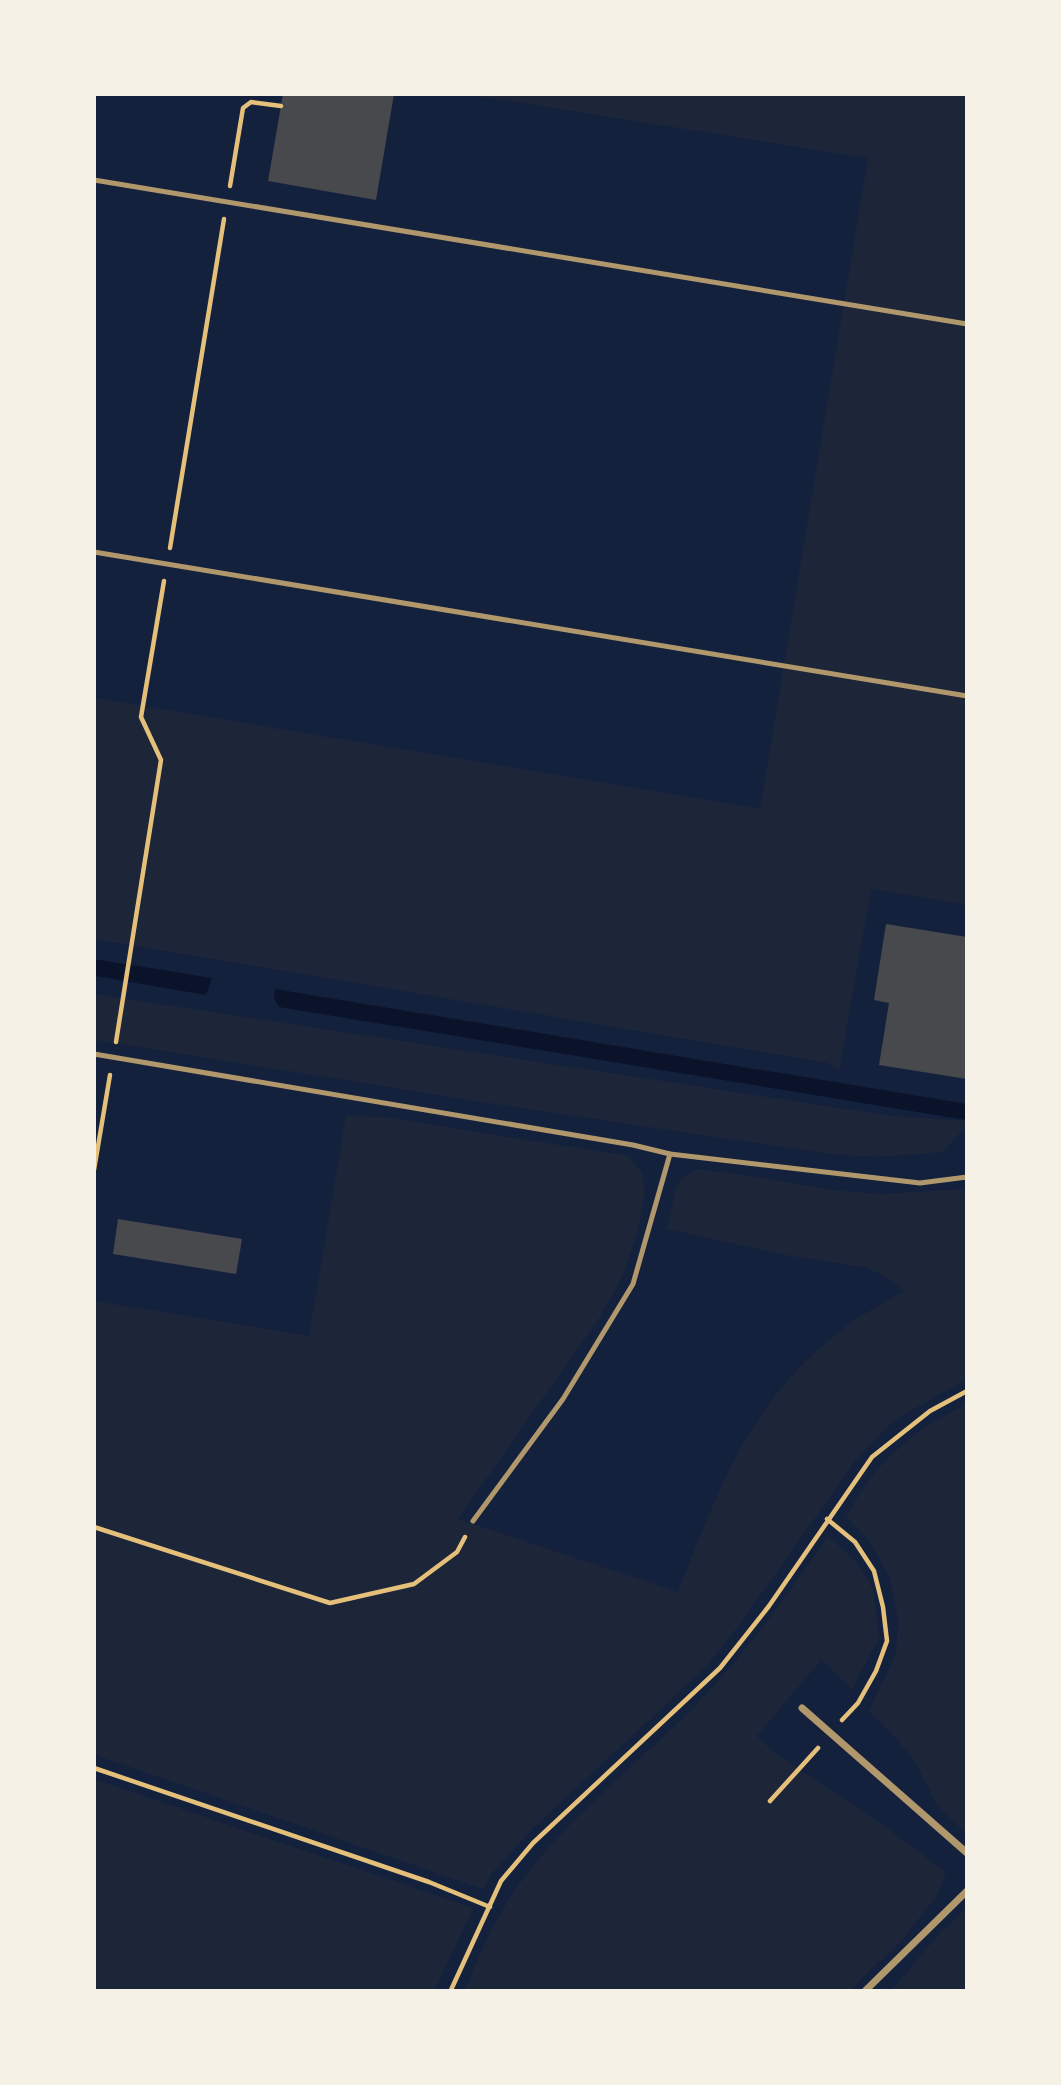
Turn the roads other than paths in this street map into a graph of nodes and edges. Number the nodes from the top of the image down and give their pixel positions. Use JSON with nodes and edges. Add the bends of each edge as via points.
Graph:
{"nodes":[{"id":1,"x":94,"y":180,"type":"edge"},
{"id":2,"x":967,"y":324,"type":"edge"},
{"id":3,"x":94,"y":552,"type":"edge"},
{"id":4,"x":967,"y":696,"type":"edge"},
{"id":5,"x":94,"y":1055,"type":"edge"},
{"id":6,"x":670,"y":1154,"type":"junction"},
{"id":7,"x":967,"y":1177,"type":"edge"},
{"id":8,"x":473,"y":1521,"type":"road end"},
{"id":9,"x":802,"y":1708,"type":"dead end"},
{"id":10,"x":967,"y":1853,"type":"edge"},
{"id":11,"x":967,"y":1891,"type":"edge"},
{"id":12,"x":866,"y":1990,"type":"edge"}],
"edges":[{"from":1,"to":2,"type":"lane"},
{"from":3,"to":4,"type":"lane"},
{"from":5,"to":6,"type":"lane"},
{"from":6,"to":7,"type":"lane","via":[[920,1183]]},
{"from":6,"to":8,"type":"lane","via":[[633,1284],[563,1399]]},
{"from":9,"to":10,"type":"street"},
{"from":11,"to":12,"type":"street"}]}
